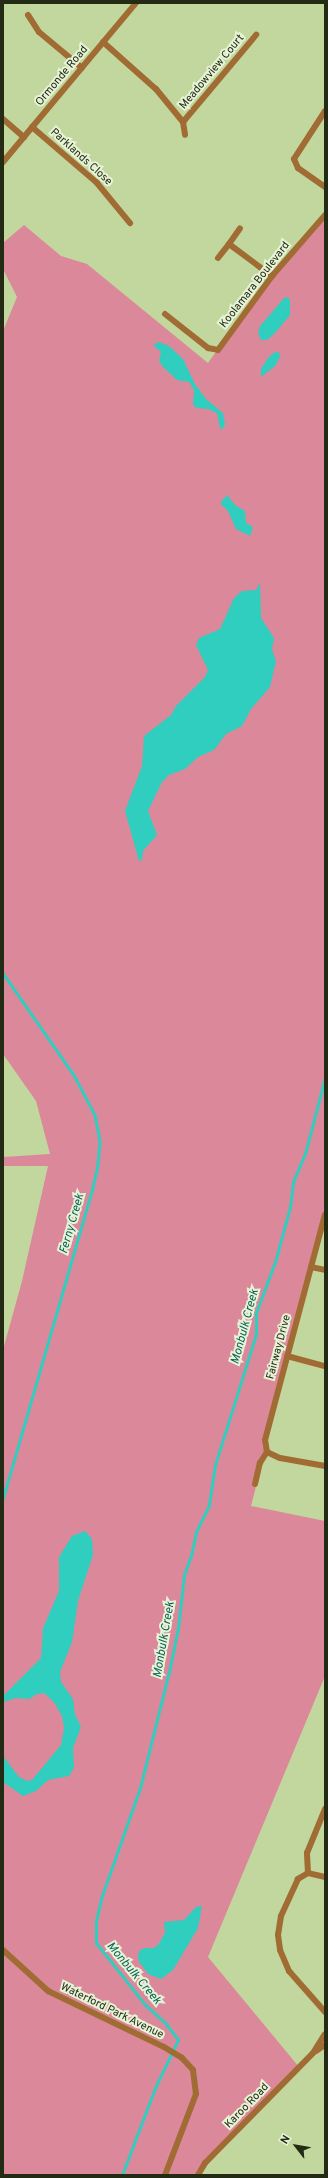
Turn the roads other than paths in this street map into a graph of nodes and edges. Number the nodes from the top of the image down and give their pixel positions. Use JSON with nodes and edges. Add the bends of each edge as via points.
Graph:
{"nodes":[{"id":1,"x":136,"y":3,"type":"edge"},
{"id":2,"x":28,"y":15,"type":"dead end"},
{"id":3,"x":256,"y":35,"type":"dead end"},
{"id":4,"x":103,"y":42,"type":"junction"},
{"id":5,"x":82,"y":68,"type":"junction"},
{"id":6,"x":325,"y":111,"type":"edge"},
{"id":7,"x":3,"y":119,"type":"edge"},
{"id":8,"x":183,"y":122,"type":"junction"},
{"id":9,"x":32,"y":127,"type":"junction"},
{"id":10,"x":185,"y":135,"type":"dead end"},
{"id":11,"x":24,"y":137,"type":"junction"},
{"id":12,"x":3,"y":162,"type":"edge"},
{"id":13,"x":325,"y":187,"type":"edge"},
{"id":14,"x":325,"y":215,"type":"edge"},
{"id":15,"x":130,"y":223,"type":"dead end"},
{"id":16,"x":240,"y":228,"type":"dead end"},
{"id":17,"x":229,"y":244,"type":"junction"},
{"id":18,"x":218,"y":258,"type":"dead end"},
{"id":19,"x":272,"y":276,"type":"junction"},
{"id":20,"x":165,"y":314,"type":"dead end"},
{"id":21,"x":325,"y":1215,"type":"edge"},
{"id":22,"x":311,"y":1267,"type":"junction"},
{"id":23,"x":325,"y":1270,"type":"edge"},
{"id":24,"x":287,"y":1356,"type":"junction"},
{"id":25,"x":325,"y":1366,"type":"edge"},
{"id":26,"x":267,"y":1452,"type":"junction"},
{"id":27,"x":325,"y":1466,"type":"edge"},
{"id":28,"x":255,"y":1484,"type":"dead end"},
{"id":29,"x":325,"y":1808,"type":"edge"},
{"id":30,"x":308,"y":1873,"type":"junction"},
{"id":31,"x":325,"y":1877,"type":"edge"},
{"id":32,"x":3,"y":1950,"type":"edge"},
{"id":33,"x":316,"y":2000,"type":"junction"},
{"id":34,"x":325,"y":2005,"type":"edge"},
{"id":35,"x":325,"y":2012,"type":"edge"},
{"id":36,"x":325,"y":2034,"type":"edge"},
{"id":37,"x":325,"y":2045,"type":"edge"},
{"id":38,"x":313,"y":2053,"type":"junction"},
{"id":39,"x":165,"y":2175,"type":"edge"},
{"id":40,"x":198,"y":2175,"type":"edge"}],
"edges":[{"from":1,"to":4,"type":"street","name":"Ormonde Road"},
{"from":2,"to":5,"type":"street","via":[[39,32]]},
{"from":3,"to":8,"type":"street","name":"Meadowview Court"},
{"from":4,"to":5,"type":"street","name":"Ormonde Road"},
{"from":4,"to":8,"type":"street","name":"Meadowview Court","via":[[146,78]]},
{"from":5,"to":9,"type":"street","name":"Ormonde Road"},
{"from":6,"to":13,"type":"street","via":[[294,159],[298,168]]},
{"from":7,"to":11,"type":"street"},
{"from":8,"to":10,"type":"street","name":"Meadowview Court"},
{"from":9,"to":11,"type":"street","name":"Ormonde Road"},
{"from":9,"to":15,"type":"street","name":"Parklands Close","via":[[97,183]]},
{"from":11,"to":12,"type":"street","name":"Ormonde Road"},
{"from":14,"to":19,"type":"street","name":"Koolamara Boulevard"},
{"from":16,"to":17,"type":"street"},
{"from":17,"to":18,"type":"street"},
{"from":17,"to":19,"type":"street"},
{"from":19,"to":20,"type":"street","name":"Koolamara Boulevard","via":[[218,350],[208,348]]},
{"from":21,"to":22,"type":"street","name":"Fairway Drive"},
{"from":22,"to":23,"type":"street"},
{"from":22,"to":24,"type":"street","name":"Fairway Drive"},
{"from":24,"to":25,"type":"street"},
{"from":24,"to":26,"type":"street","name":"Fairway Drive","via":[[265,1440]]},
{"from":26,"to":27,"type":"street","via":[[280,1458]]},
{"from":26,"to":28,"type":"street","name":"Fairway Drive","via":[[260,1463]]},
{"from":29,"to":30,"type":"street","via":[[306,1853]]},
{"from":30,"to":31,"type":"street"},
{"from":30,"to":33,"type":"street","via":[[298,1879],[287,1900],[278,1927],[278,1939],[282,1958],[289,1971]]},
{"from":32,"to":39,"type":"street","name":"Waterford Park Avenue","via":[[48,1991],[164,2047],[182,2058],[193,2070],[197,2089]]},
{"from":33,"to":34,"type":"street"},
{"from":33,"to":35,"type":"street"},
{"from":36,"to":38,"type":"street","name":"Karoo Road"},
{"from":37,"to":38,"type":"street","name":"Karoo Road"},
{"from":38,"to":40,"type":"street","name":"Karoo Road","via":[[205,2163]]}]}
